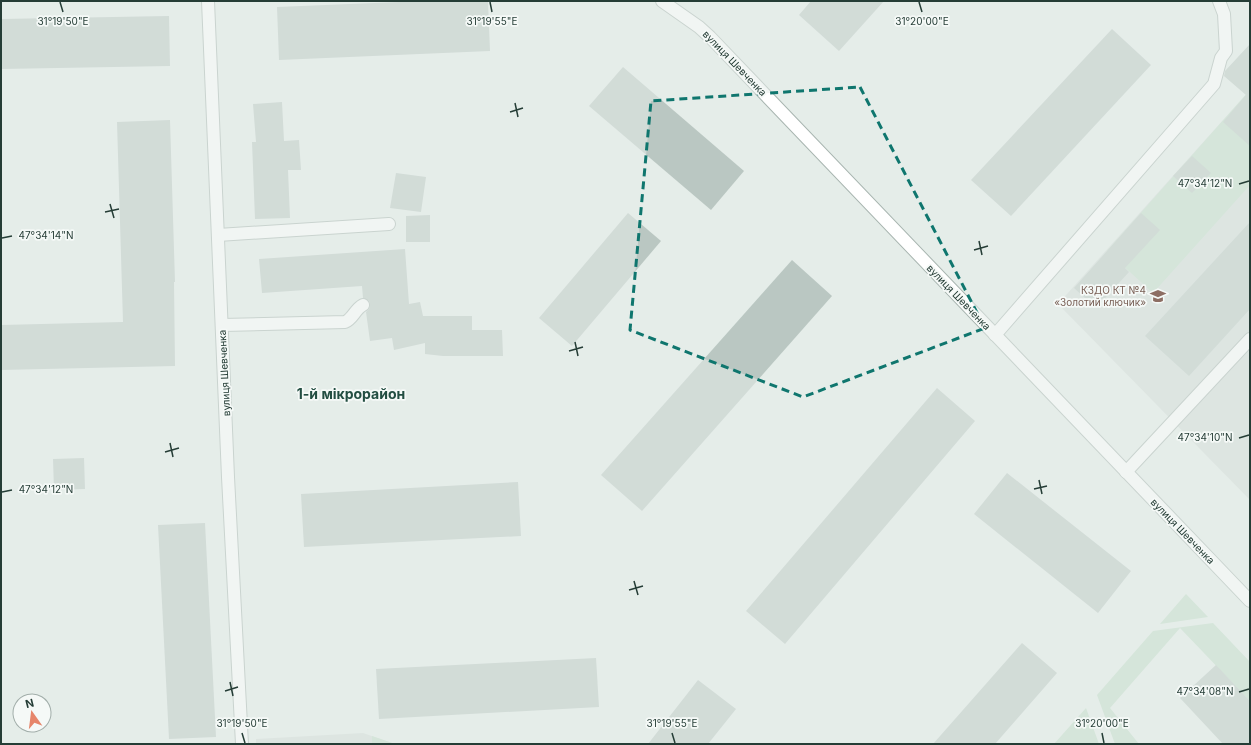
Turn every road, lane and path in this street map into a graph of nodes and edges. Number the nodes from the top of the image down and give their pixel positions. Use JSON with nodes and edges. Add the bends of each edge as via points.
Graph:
{"nodes":[{"id":1,"x":208,"y":1,"type":"edge"},
{"id":2,"x":662,"y":1,"type":"edge"},
{"id":3,"x":1219,"y":1,"type":"edge"},
{"id":4,"x":389,"y":224,"type":"dead end"},
{"id":5,"x":218,"y":235,"type":"junction"},
{"id":6,"x":363,"y":305,"type":"dead end"},
{"id":7,"x":222,"y":326,"type":"junction"},
{"id":8,"x":995,"y":335,"type":"junction"},
{"id":9,"x":1250,"y":339,"type":"edge"},
{"id":10,"x":1126,"y":472,"type":"junction"},
{"id":11,"x":1250,"y":601,"type":"edge"},
{"id":12,"x":242,"y":744,"type":"edge"}],
"edges":[{"from":1,"to":5,"type":"street","name":"вулиця Шевченка"},
{"from":2,"to":8,"type":"street","name":"вулиця Шевченка","via":[[710,37]]},
{"from":3,"to":8,"type":"street","via":[[1224,14],[1226,51],[1221,58],[1214,84]]},
{"from":4,"to":5,"type":"street"},
{"from":5,"to":7,"type":"street","name":"вулиця Шевченка"},
{"from":6,"to":7,"type":"street","via":[[345,322]]},
{"from":7,"to":12,"type":"street","name":"вулиця Шевченка"},
{"from":8,"to":10,"type":"street","name":"вулиця Шевченка"},
{"from":9,"to":10,"type":"street"},
{"from":10,"to":11,"type":"street","name":"вулиця Шевченка"}]}
